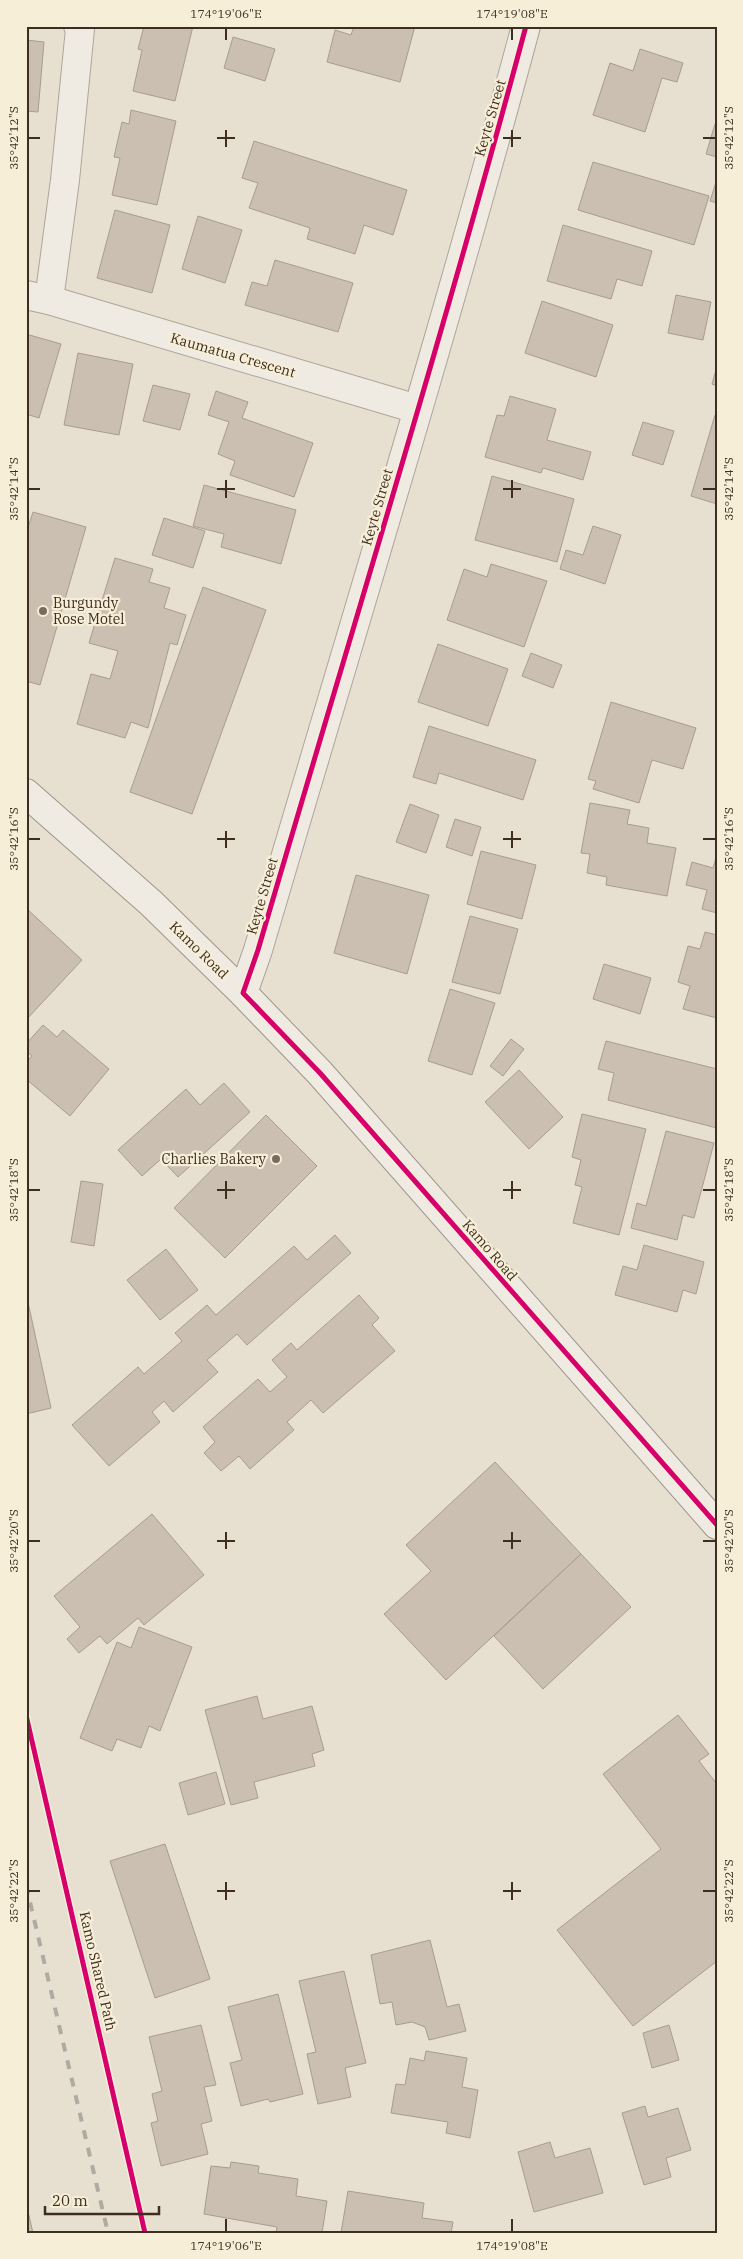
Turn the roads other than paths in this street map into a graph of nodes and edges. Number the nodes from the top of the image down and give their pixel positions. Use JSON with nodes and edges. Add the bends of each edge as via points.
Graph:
{"nodes":[{"id":1,"x":78,"y":26,"type":"edge"},
{"id":2,"x":526,"y":26,"type":"edge"},
{"id":3,"x":38,"y":298,"type":"edge"},
{"id":4,"x":417,"y":409,"type":"junction"},
{"id":5,"x":26,"y":793,"type":"edge"},
{"id":6,"x":243,"y":992,"type":"junction"},
{"id":7,"x":716,"y":1520,"type":"edge"}],
"edges":[{"from":1,"to":3,"type":"street","name":"Kaumatua Crescent","via":[[65,180]]},
{"from":2,"to":4,"type":"street","name":"Keyte Street"},
{"from":3,"to":4,"type":"street","name":"Kaumatua Crescent"},
{"from":4,"to":6,"type":"street","name":"Keyte Street"},
{"from":5,"to":6,"type":"street","name":"Kamo Road","via":[[151,903]]},
{"from":6,"to":7,"type":"street","name":"Kamo Road","via":[[320,1073]]}]}
